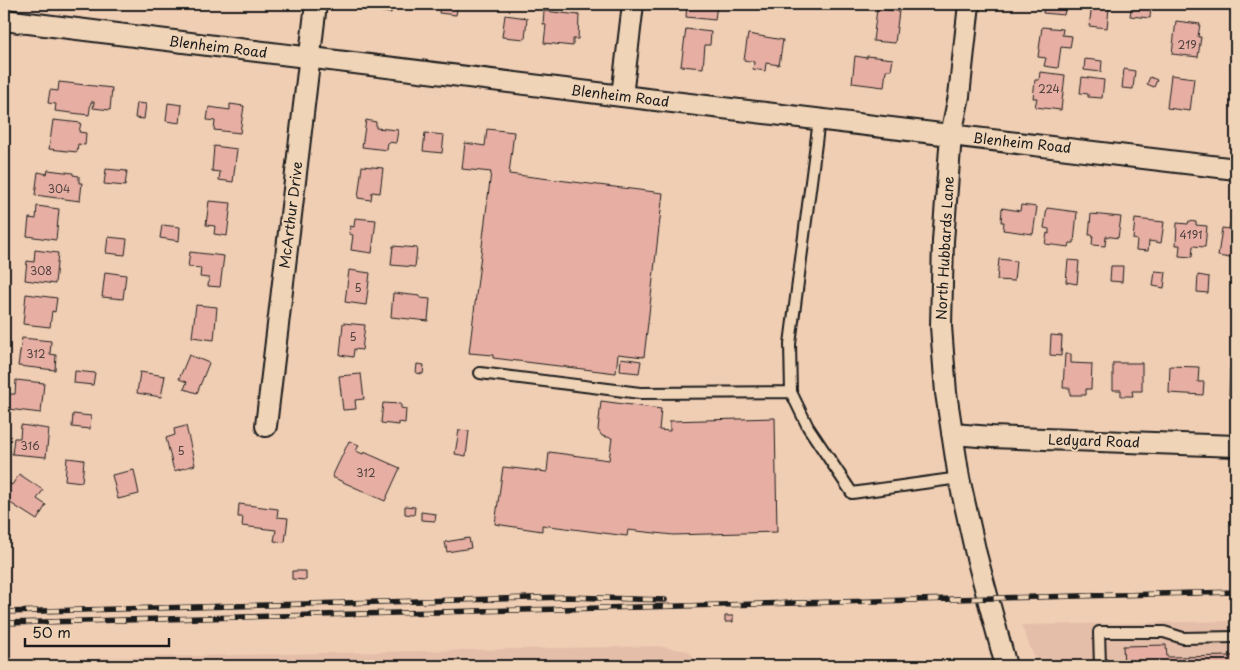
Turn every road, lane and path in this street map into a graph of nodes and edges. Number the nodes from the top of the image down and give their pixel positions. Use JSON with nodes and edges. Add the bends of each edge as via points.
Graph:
{"nodes":[{"id":1,"x":316,"y":4,"type":"edge"},
{"id":2,"x":633,"y":4,"type":"edge"},
{"id":3,"x":969,"y":4,"type":"edge"},
{"id":4,"x":4,"y":20,"type":"edge"},
{"id":5,"x":310,"y":58,"type":"junction"},
{"id":6,"x":622,"y":96,"type":"junction"},
{"id":7,"x":819,"y":120,"type":"junction"},
{"id":8,"x":951,"y":135,"type":"junction"},
{"id":9,"x":1236,"y":169,"type":"edge"},
{"id":10,"x":480,"y":373,"type":"dead end"},
{"id":11,"x":791,"y":392,"type":"junction"},
{"id":12,"x":266,"y":426,"type":"dead end"},
{"id":13,"x":952,"y":434,"type":"junction"},
{"id":14,"x":1236,"y":446,"type":"edge"},
{"id":15,"x":959,"y":478,"type":"junction"},
{"id":16,"x":1236,"y":637,"type":"edge"},
{"id":17,"x":647,"y":666,"type":"edge"},
{"id":18,"x":674,"y":666,"type":"edge"},
{"id":19,"x":1006,"y":666,"type":"edge"},
{"id":20,"x":1100,"y":666,"type":"edge"}],
"edges":[{"from":1,"to":5,"type":"street","name":"McArthur Drive"},
{"from":2,"to":6,"type":"street"},
{"from":3,"to":8,"type":"street","name":"North Hubbards Lane","via":[[959,96]]},
{"from":4,"to":5,"type":"street","name":"Blenheim Road"},
{"from":5,"to":6,"type":"street","name":"Blenheim Road"},
{"from":5,"to":12,"type":"street","name":"McArthur Drive"},
{"from":6,"to":7,"type":"street","name":"Blenheim Road"},
{"from":7,"to":8,"type":"street","name":"Blenheim Road"},
{"from":7,"to":11,"type":"lane","via":[[790,344]]},
{"from":8,"to":9,"type":"street","name":"Blenheim Road"},
{"from":8,"to":13,"type":"street","name":"North Hubbards Lane","via":[[941,326]]},
{"from":10,"to":11,"type":"lane","via":[[640,393]]},
{"from":11,"to":15,"type":"lane","via":[[808,427],[852,493]]},
{"from":13,"to":14,"type":"street","name":"Ledyard Road"},
{"from":13,"to":15,"type":"street","name":"North Hubbards Lane"},
{"from":15,"to":19,"type":"street","name":"North Hubbards Lane"},
{"from":16,"to":20,"type":"lane","via":[[1183,638],[1164,632],[1099,632]]},
{"from":17,"to":18,"type":"lane"}]}
